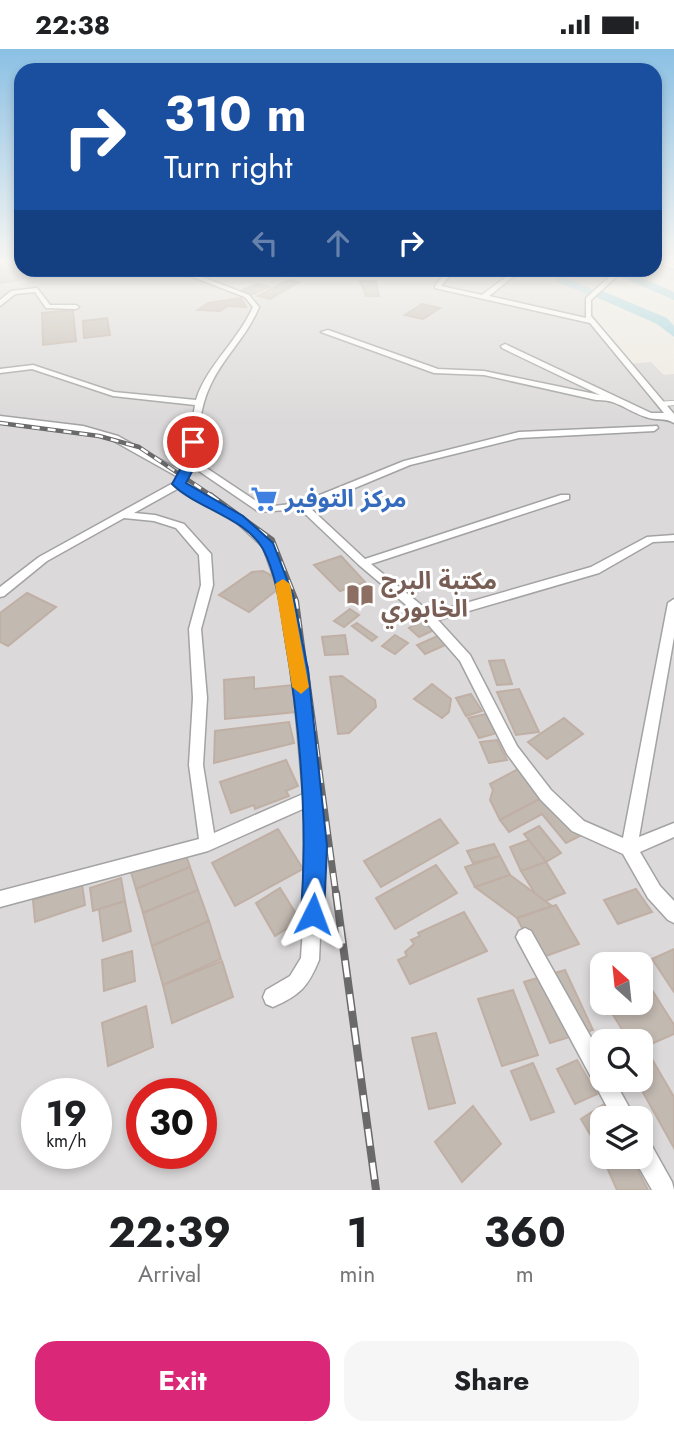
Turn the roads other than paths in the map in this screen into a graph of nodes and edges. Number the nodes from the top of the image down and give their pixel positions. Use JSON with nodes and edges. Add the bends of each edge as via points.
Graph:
{"nodes":[{"id":1,"x":252,"y":315,"type":"edge"},
{"id":2,"x":566,"y":315,"type":"edge"},
{"id":3,"x":590,"y":315,"type":"edge"},
{"id":4,"x":592,"y":321,"type":"junction"},
{"id":5,"x":325,"y":332,"type":"dead end"},
{"id":6,"x":505,"y":346,"type":"dead end"},
{"id":7,"x":0,"y":371,"type":"edge"},
{"id":8,"x":612,"y":397,"type":"junction"},
{"id":9,"x":199,"y":403,"type":"junction"},
{"id":10,"x":674,"y":403,"type":"edge"},
{"id":11,"x":661,"y":404,"type":"junction"},
{"id":12,"x":673,"y":418,"type":"edge"},
{"id":13,"x":0,"y":419,"type":"edge"},
{"id":14,"x":654,"y":428,"type":"dead end"},
{"id":15,"x":191,"y":462,"type":"junction"},
{"id":16,"x":182,"y":481,"type":"junction"},
{"id":17,"x":565,"y":497,"type":"dead end"},
{"id":18,"x":302,"y":506,"type":"junction"},
{"id":19,"x":121,"y":515,"type":"junction"},
{"id":20,"x":674,"y":538,"type":"edge"},
{"id":21,"x":363,"y":563,"type":"junction"},
{"id":22,"x":0,"y":593,"type":"edge"},
{"id":23,"x":674,"y":603,"type":"edge"},
{"id":24,"x":429,"y":618,"type":"junction"},
{"id":25,"x":309,"y":799,"type":"junction"},
{"id":26,"x":674,"y":830,"type":"edge"},
{"id":27,"x":208,"y":844,"type":"junction"},
{"id":28,"x":629,"y":849,"type":"junction"},
{"id":29,"x":0,"y":899,"type":"edge"},
{"id":30,"x":674,"y":914,"type":"edge"},
{"id":31,"x":525,"y":937,"type":"dead end"},
{"id":32,"x":273,"y":997,"type":"dead end"},
{"id":33,"x":590,"y":1055,"type":"edge"},
{"id":34,"x":652,"y":1169,"type":"edge"},
{"id":35,"x":664,"y":1190,"type":"edge"}],
"edges":[{"from":1,"to":9,"type":"street","via":[[232,352],[210,377]]},
{"from":2,"to":4,"type":"street"},
{"from":3,"to":4,"type":"street"},
{"from":4,"to":11,"type":"street"},
{"from":5,"to":8,"type":"street","via":[[437,371],[484,373],[596,398]]},
{"from":6,"to":8,"type":"street"},
{"from":7,"to":9,"type":"street","via":[[33,367],[113,394]]},
{"from":8,"to":12,"type":"street","via":[[650,416]]},
{"from":9,"to":15,"type":"street"},
{"from":10,"to":11,"type":"lane"},
{"from":11,"to":12,"type":"street"},
{"from":13,"to":16,"type":"street","via":[[83,429],[116,438]]},
{"from":14,"to":18,"type":"street","via":[[519,435],[407,463]]},
{"from":15,"to":16,"type":"street"},
{"from":15,"to":18,"type":"street","via":[[263,510]]},
{"from":16,"to":19,"type":"street"},
{"from":16,"to":25,"type":"street","via":[[239,519],[268,546],[279,572],[299,670]]},
{"from":17,"to":21,"type":"street"},
{"from":18,"to":21,"type":"street"},
{"from":19,"to":22,"type":"street","via":[[43,559]]},
{"from":19,"to":27,"type":"street","via":[[180,526],[205,554],[207,585],[195,629],[200,698],[197,765]]},
{"from":20,"to":24,"type":"street","via":[[651,540],[595,570]]},
{"from":21,"to":24,"type":"street"},
{"from":23,"to":28,"type":"street"},
{"from":24,"to":28,"type":"street","via":[[465,658],[512,750],[547,795],[578,826]]},
{"from":25,"to":27,"type":"street"},
{"from":25,"to":32,"type":"street","via":[[316,846],[310,960],[297,983]]},
{"from":26,"to":28,"type":"street"},
{"from":27,"to":29,"type":"street"},
{"from":28,"to":30,"type":"street","via":[[654,893]]},
{"from":31,"to":33,"type":"street"},
{"from":34,"to":35,"type":"street"}]}
